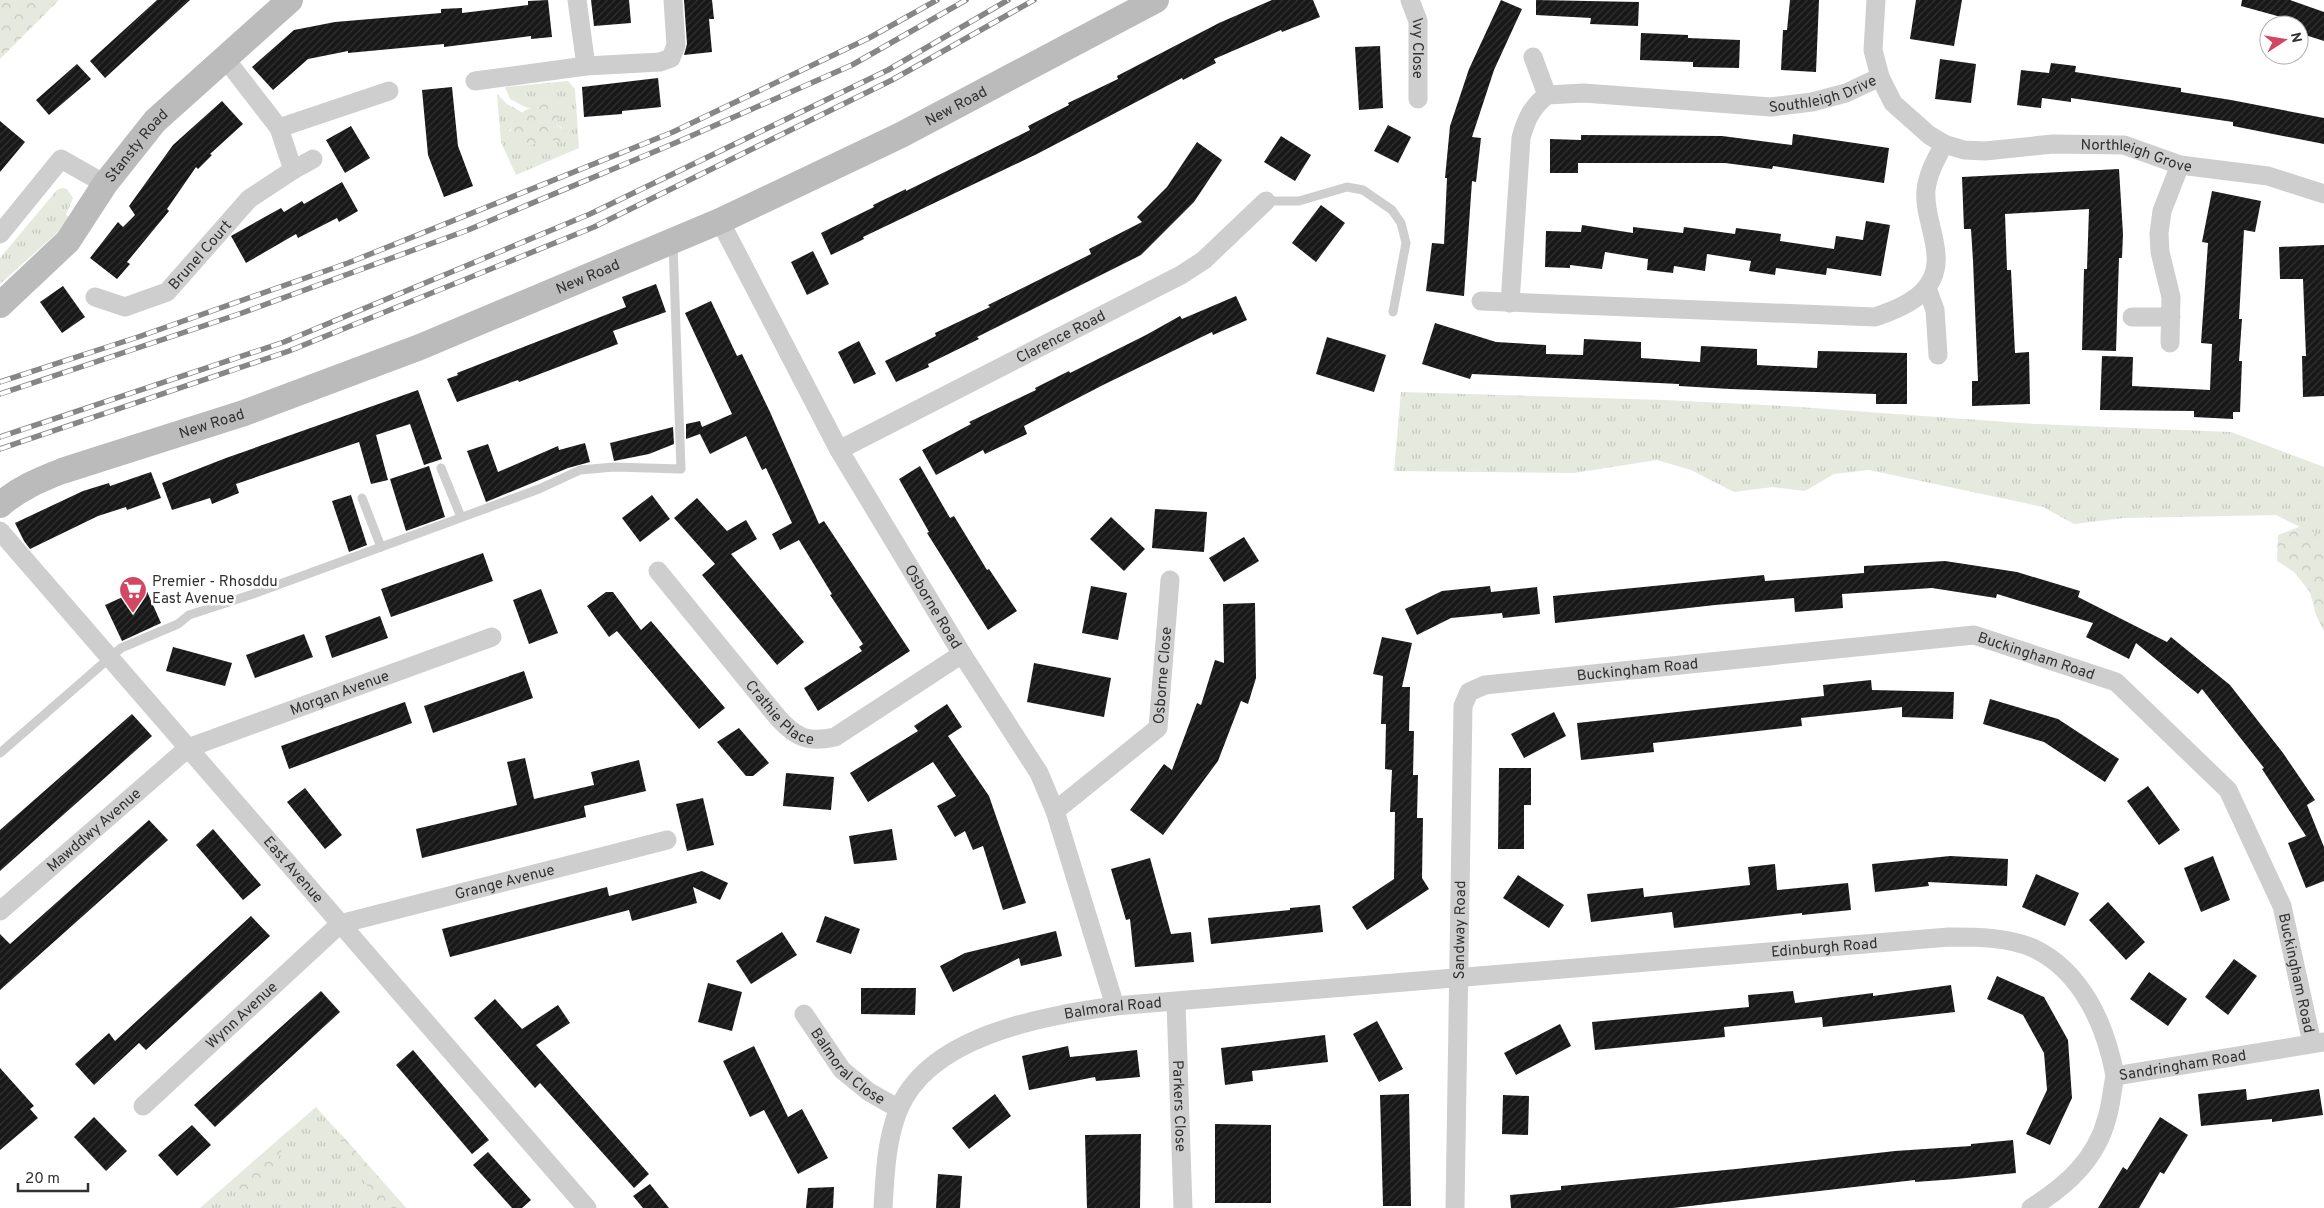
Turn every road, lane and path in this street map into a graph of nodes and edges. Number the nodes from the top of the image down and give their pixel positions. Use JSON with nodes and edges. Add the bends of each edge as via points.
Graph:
{"nodes":[{"id":1,"x":290,"y":0,"type":"edge"},
{"id":2,"x":577,"y":0,"type":"edge"},
{"id":3,"x":672,"y":0,"type":"edge"},
{"id":4,"x":1156,"y":0,"type":"edge"},
{"id":5,"x":1410,"y":0,"type":"edge"},
{"id":6,"x":1876,"y":0,"type":"edge"},
{"id":7,"x":224,"y":57,"type":"junction"},
{"id":8,"x":1533,"y":57,"type":"dead end"},
{"id":9,"x":586,"y":66,"type":"junction"},
{"id":10,"x":1880,"y":77,"type":"junction"},
{"id":11,"x":475,"y":81,"type":"dead end"},
{"id":12,"x":389,"y":91,"type":"dead end"},
{"id":13,"x":1547,"y":95,"type":"junction"},
{"id":14,"x":1418,"y":98,"type":"dead end"},
{"id":15,"x":279,"y":128,"type":"junction"},
{"id":16,"x":1944,"y":144,"type":"junction"},
{"id":17,"x":313,"y":160,"type":"dead end"},
{"id":18,"x":2180,"y":165,"type":"junction"},
{"id":19,"x":294,"y":170,"type":"junction"},
{"id":20,"x":106,"y":184,"type":"junction"},
{"id":21,"x":2324,"y":194,"type":"edge"},
{"id":22,"x":1266,"y":201,"type":"joint"},
{"id":23,"x":720,"y":221,"type":"junction"},
{"id":24,"x":0,"y":234,"type":"edge"},
{"id":25,"x":673,"y":241,"type":"junction"},
{"id":26,"x":1927,"y":288,"type":"junction"},
{"id":27,"x":95,"y":297,"type":"dead end"},
{"id":28,"x":1481,"y":301,"type":"dead end"},
{"id":29,"x":1510,"y":303,"type":"junction"},
{"id":30,"x":0,"y":305,"type":"edge"},
{"id":31,"x":1393,"y":312,"type":"dead end"},
{"id":32,"x":2132,"y":317,"type":"dead end"},
{"id":33,"x":2171,"y":318,"type":"junction"},
{"id":34,"x":2170,"y":343,"type":"dead end"},
{"id":35,"x":1938,"y":354,"type":"dead end"},
{"id":36,"x":839,"y":450,"type":"junction"},
{"id":37,"x":441,"y":468,"type":"dead end"},
{"id":38,"x":362,"y":498,"type":"dead end"},
{"id":39,"x":0,"y":505,"type":"edge"},
{"id":40,"x":462,"y":517,"type":"junction"},
{"id":41,"x":0,"y":531,"type":"edge"},
{"id":42,"x":382,"y":547,"type":"junction"},
{"id":43,"x":658,"y":571,"type":"dead end"},
{"id":44,"x":1170,"y":580,"type":"dead end"},
{"id":45,"x":492,"y":637,"type":"dead end"},
{"id":46,"x":962,"y":654,"type":"junction"},
{"id":47,"x":111,"y":658,"type":"junction"},
{"id":48,"x":1504,"y":682,"type":"joint"},
{"id":49,"x":188,"y":748,"type":"junction"},
{"id":50,"x":0,"y":753,"type":"edge"},
{"id":51,"x":1055,"y":811,"type":"junction"},
{"id":52,"x":667,"y":840,"type":"dead end"},
{"id":53,"x":0,"y":911,"type":"edge"},
{"id":54,"x":340,"y":924,"type":"junction"},
{"id":55,"x":1459,"y":978,"type":"junction"},
{"id":56,"x":1176,"y":1002,"type":"junction"},
{"id":57,"x":1115,"y":1006,"type":"junction"},
{"id":58,"x":804,"y":1014,"type":"dead end"},
{"id":59,"x":2318,"y":1043,"type":"edge"},
{"id":60,"x":2115,"y":1076,"type":"junction"},
{"id":61,"x":143,"y":1106,"type":"dead end"},
{"id":62,"x":898,"y":1109,"type":"junction"},
{"id":63,"x":587,"y":1208,"type":"edge"},
{"id":64,"x":883,"y":1208,"type":"edge"},
{"id":65,"x":1183,"y":1208,"type":"edge"},
{"id":66,"x":1455,"y":1208,"type":"edge"},
{"id":67,"x":2031,"y":1208,"type":"edge"}],
"edges":[{"from":1,"to":7,"type":"main road","name":"Stansty Road"},
{"from":2,"to":9,"type":"street"},
{"from":3,"to":9,"type":"street","via":[[676,46],[672,58],[660,62]]},
{"from":4,"to":23,"type":"main road","name":"New Road","via":[[901,135]]},
{"from":5,"to":14,"type":"street","name":"Ivy Close","via":[[1418,22]]},
{"from":6,"to":10,"type":"street","via":[[1873,50]]},
{"from":7,"to":15,"type":"street"},
{"from":7,"to":20,"type":"main road","name":"Stansty Road","via":[[155,121]]},
{"from":8,"to":13,"type":"street"},
{"from":9,"to":11,"type":"street"},
{"from":10,"to":13,"type":"street","name":"Southleigh Drive","via":[[1846,93],[1771,107],[1584,93]]},
{"from":10,"to":16,"type":"street","name":"Southleigh Drive","via":[[1893,103]]},
{"from":12,"to":15,"type":"street"},
{"from":13,"to":29,"type":"street","via":[[1526,119],[1521,138]]},
{"from":15,"to":19,"type":"street"},
{"from":16,"to":18,"type":"street","name":"Northleigh Grove","via":[[1964,150],[1985,151],[2053,144],[2124,145]]},
{"from":16,"to":26,"type":"street","via":[[1932,166],[1926,191],[1936,255],[1934,273]]},
{"from":17,"to":19,"type":"street","name":"Brunel Court"},
{"from":18,"to":21,"type":"street","name":"Northleigh Grove","via":[[2268,176]]},
{"from":18,"to":33,"type":"street","via":[[2162,212],[2159,233],[2160,252],[2171,296]]},
{"from":19,"to":27,"type":"street","name":"Brunel Court","via":[[249,199],[167,292],[125,307]]},
{"from":20,"to":24,"type":"street","via":[[61,159]]},
{"from":20,"to":30,"type":"main road","name":"Stansty Road","via":[[68,241]]},
{"from":22,"to":31,"type":"lane","via":[[1299,201],[1346,187],[1363,190],[1392,210],[1401,223],[1406,243]]},
{"from":22,"to":36,"type":"street","name":"Clarence Road","via":[[1204,260],[1181,275]]},
{"from":23,"to":25,"type":"main road","name":"New Road"},
{"from":23,"to":36,"type":"street","name":"Osborne Road"},
{"from":25,"to":39,"type":"main road","name":"New Road","via":[[411,351],[244,413],[62,471],[34,482]]},
{"from":25,"to":40,"type":"lane","via":[[680,469],[614,466],[580,470]]},
{"from":26,"to":29,"type":"street","via":[[1912,302],[1875,317]]},
{"from":26,"to":35,"type":"street","via":[[1935,310]]},
{"from":28,"to":29,"type":"street"},
{"from":32,"to":33,"type":"street"},
{"from":33,"to":34,"type":"street"},
{"from":36,"to":46,"type":"street","name":"Osborne Road"},
{"from":37,"to":40,"type":"lane"},
{"from":38,"to":42,"type":"lane"},
{"from":40,"to":42,"type":"lane"},
{"from":41,"to":47,"type":"street","name":"East Avenue"},
{"from":42,"to":47,"type":"lane","via":[[193,613],[174,626],[121,648]]},
{"from":43,"to":46,"type":"street","name":"Crathie Place","via":[[779,719],[793,734],[807,739],[819,741],[835,737]]},
{"from":44,"to":51,"type":"street","name":"Osborne Close","via":[[1158,728]]},
{"from":45,"to":49,"type":"street","name":"Morgan Avenue"},
{"from":46,"to":51,"type":"street","name":"Osborne Road","via":[[1039,773]]},
{"from":47,"to":49,"type":"street","name":"East Avenue"},
{"from":47,"to":50,"type":"lane"},
{"from":48,"to":55,"type":"street","name":"Sandway Road","via":[[1470,692],[1462,706]]},
{"from":48,"to":59,"type":"street","name":"Buckingham Road","via":[[1974,635],[2116,682],[2228,790],[2282,906]]},
{"from":49,"to":53,"type":"street","name":"Mawddwy Avenue"},
{"from":49,"to":54,"type":"street","name":"East Avenue"},
{"from":51,"to":57,"type":"street","name":"Osborne Road"},
{"from":52,"to":54,"type":"street","name":"Grange Avenue"},
{"from":54,"to":61,"type":"street","name":"Wynn Avenue"},
{"from":54,"to":63,"type":"street","name":"East Avenue"},
{"from":55,"to":56,"type":"street","name":"Balmoral Road"},
{"from":55,"to":60,"type":"street","name":"Edinburgh Road","via":[[1977,936],[2032,948],[2052,959],[2076,984],[2098,1019],[2110,1048]]},
{"from":55,"to":66,"type":"street","name":"Sandway Road"},
{"from":56,"to":57,"type":"street","name":"Balmoral Road"},
{"from":56,"to":65,"type":"street","name":"Parkers Close"},
{"from":57,"to":62,"type":"street","name":"Balmoral Road","via":[[1054,1014],[1007,1028],[942,1056],[919,1078]]},
{"from":58,"to":62,"type":"street","name":"Balmoral Close","via":[[842,1070],[869,1092]]},
{"from":59,"to":60,"type":"street","name":"Sandringham Road"},
{"from":60,"to":67,"type":"street","name":"Sandringham Road","via":[[2107,1118],[2094,1151],[2069,1181]]},
{"from":62,"to":64,"type":"street","name":"Balmoral Road","via":[[887,1148]]}]}
